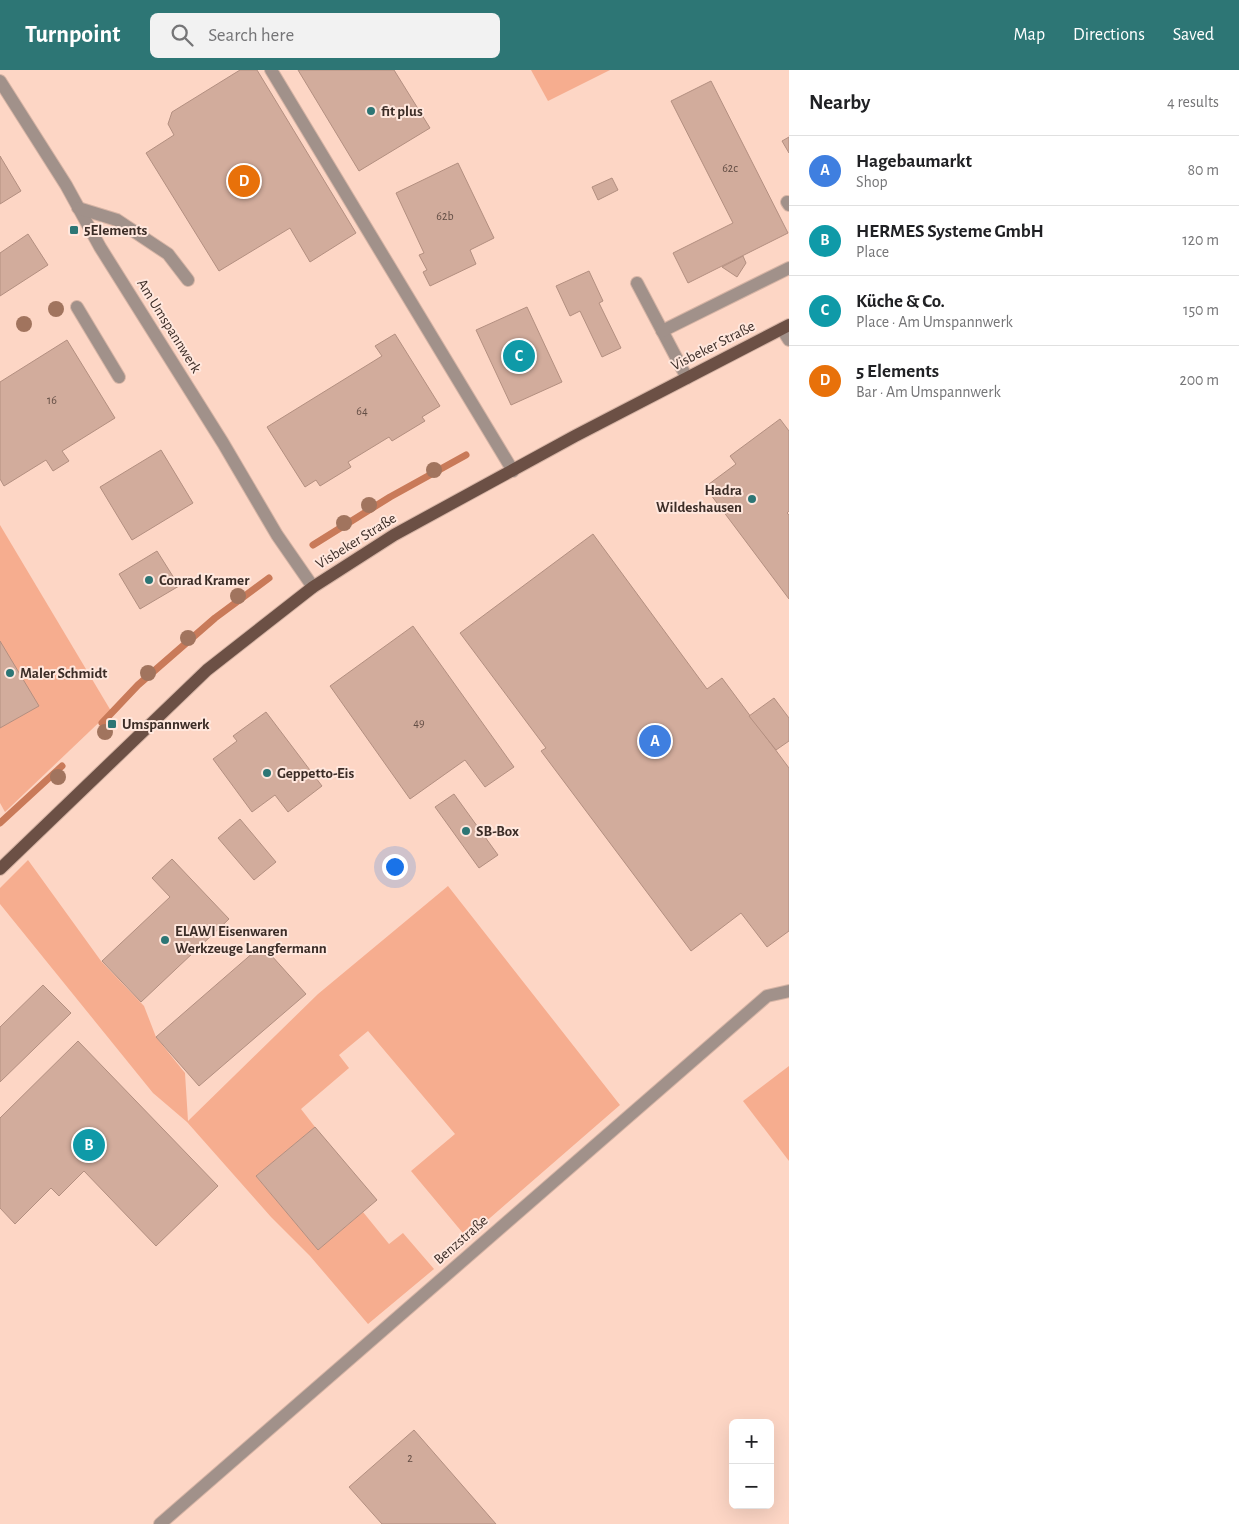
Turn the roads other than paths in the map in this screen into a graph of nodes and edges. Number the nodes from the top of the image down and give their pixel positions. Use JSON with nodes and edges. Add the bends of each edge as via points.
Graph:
{"nodes":[{"id":1,"x":271,"y":70,"type":"edge"},
{"id":2,"x":0,"y":81,"type":"edge"},
{"id":3,"x":78,"y":208,"type":"junction"},
{"id":4,"x":789,"y":268,"type":"edge"},
{"id":5,"x":188,"y":280,"type":"dead end"},
{"id":6,"x":637,"y":283,"type":"dead end"},
{"id":7,"x":76,"y":307,"type":"dead end"},
{"id":8,"x":786,"y":327,"type":"edge"},
{"id":9,"x":662,"y":331,"type":"junction"},
{"id":10,"x":789,"y":340,"type":"edge"},
{"id":11,"x":119,"y":377,"type":"dead end"},
{"id":12,"x":688,"y":378,"type":"junction"},
{"id":13,"x":513,"y":471,"type":"junction"},
{"id":14,"x":313,"y":587,"type":"junction"},
{"id":15,"x":0,"y":868,"type":"edge"},
{"id":16,"x":789,"y":991,"type":"edge"},
{"id":17,"x":160,"y":1524,"type":"edge"}],
"edges":[{"from":1,"to":13,"type":"street"},
{"from":2,"to":3,"type":"street","name":"Am Umspannwerk"},
{"from":3,"to":5,"type":"street","via":[[117,220],[168,254]]},
{"from":3,"to":14,"type":"street","name":"Am Umspannwerk","via":[[277,536]]},
{"from":4,"to":9,"type":"street"},
{"from":6,"to":9,"type":"street"},
{"from":7,"to":11,"type":"street"},
{"from":8,"to":10,"type":"street"},
{"from":8,"to":12,"type":"main road","name":"Visbeker Straße"},
{"from":9,"to":12,"type":"street"},
{"from":12,"to":13,"type":"main road","name":"Visbeker Straße"},
{"from":13,"to":14,"type":"main road","name":"Visbeker Straße","via":[[394,535]]},
{"from":14,"to":15,"type":"main road","name":"Visbeker Straße","via":[[206,670]]},
{"from":16,"to":17,"type":"street","name":"Benzstraße","via":[[768,996]]}]}
